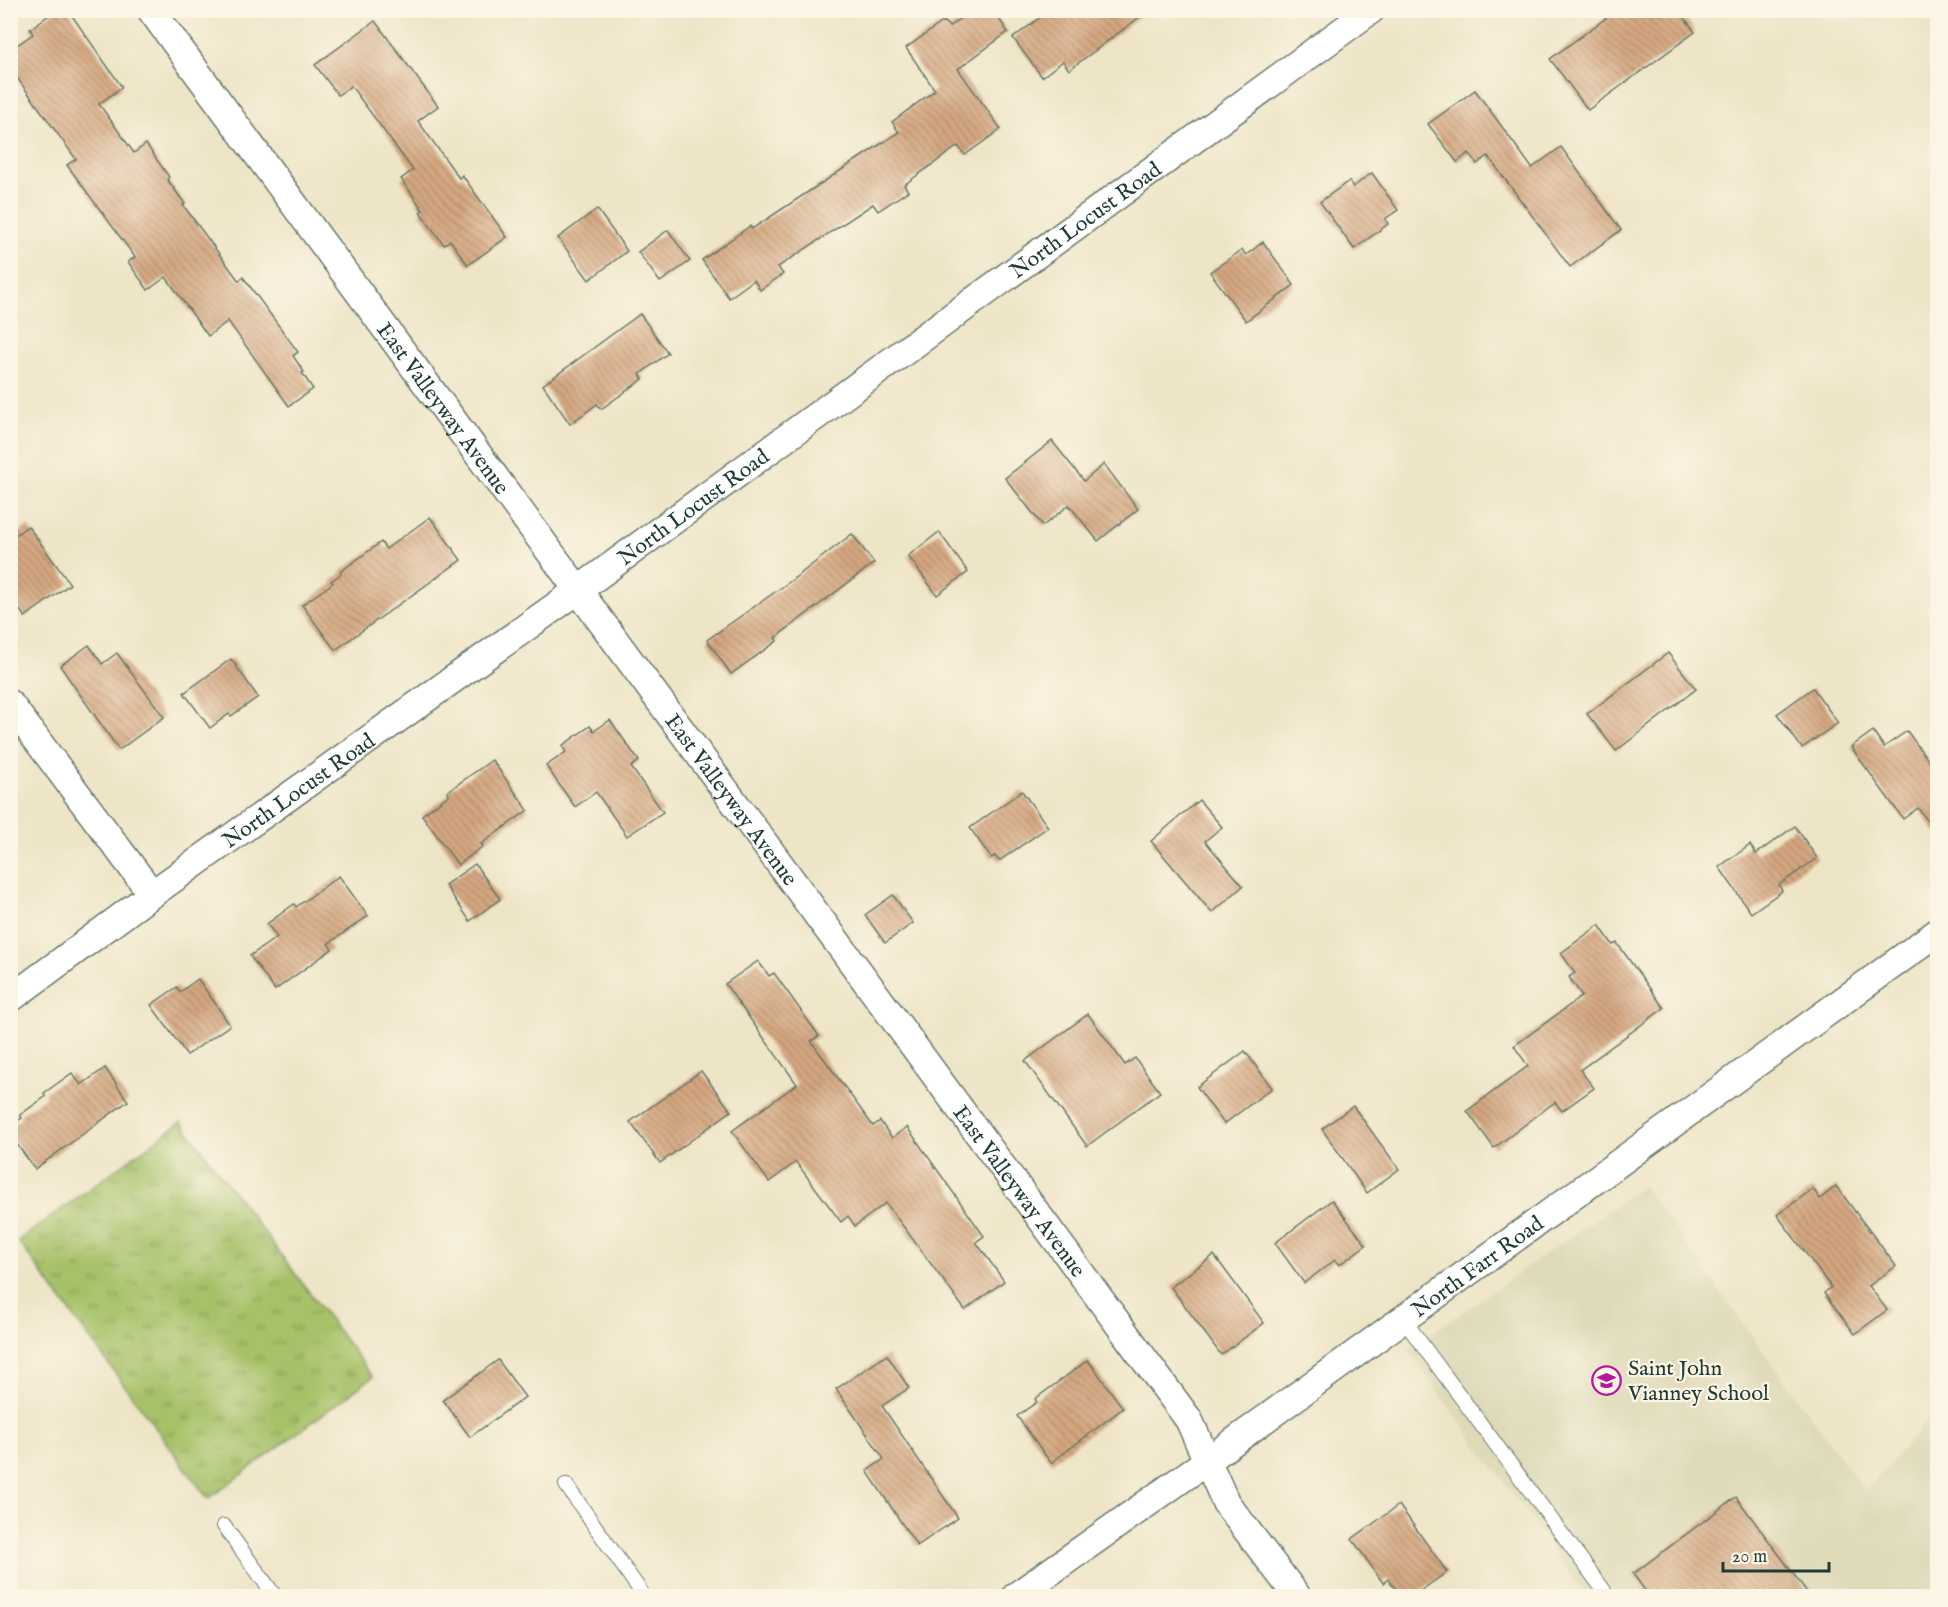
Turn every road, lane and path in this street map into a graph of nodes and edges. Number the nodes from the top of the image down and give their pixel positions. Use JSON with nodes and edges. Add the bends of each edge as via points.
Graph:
{"nodes":[{"id":1,"x":151,"y":10,"type":"edge"},
{"id":2,"x":1371,"y":10,"type":"edge"},
{"id":3,"x":577,"y":591,"type":"junction"},
{"id":4,"x":10,"y":704,"type":"edge"},
{"id":5,"x":152,"y":894,"type":"junction"},
{"id":6,"x":1938,"y":932,"type":"edge"},
{"id":7,"x":10,"y":999,"type":"edge"},
{"id":8,"x":1403,"y":1319,"type":"junction"},
{"id":9,"x":1207,"y":1461,"type":"junction"},
{"id":10,"x":566,"y":1485,"type":"dead end"},
{"id":11,"x":224,"y":1526,"type":"dead end"},
{"id":12,"x":275,"y":1596,"type":"edge"},
{"id":13,"x":644,"y":1596,"type":"edge"},
{"id":14,"x":1016,"y":1596,"type":"edge"},
{"id":15,"x":1296,"y":1596,"type":"edge"},
{"id":16,"x":1608,"y":1596,"type":"edge"}],
"edges":[{"from":1,"to":3,"type":"street","name":"East Valleyway Avenue"},
{"from":2,"to":3,"type":"street","name":"North Locust Road"},
{"from":3,"to":5,"type":"street","name":"North Locust Road"},
{"from":3,"to":9,"type":"street","name":"East Valleyway Avenue","via":[[1189,1420]]},
{"from":4,"to":5,"type":"street"},
{"from":5,"to":7,"type":"street","name":"North Locust Road"},
{"from":6,"to":8,"type":"street","name":"North Farr Road"},
{"from":8,"to":9,"type":"street","name":"North Farr Road"},
{"from":8,"to":16,"type":"lane"},
{"from":9,"to":14,"type":"street","name":"North Farr Road"},
{"from":9,"to":15,"type":"street","name":"East Valleyway Avenue","via":[[1226,1503]]},
{"from":10,"to":13,"type":"lane"},
{"from":11,"to":12,"type":"lane"}]}
